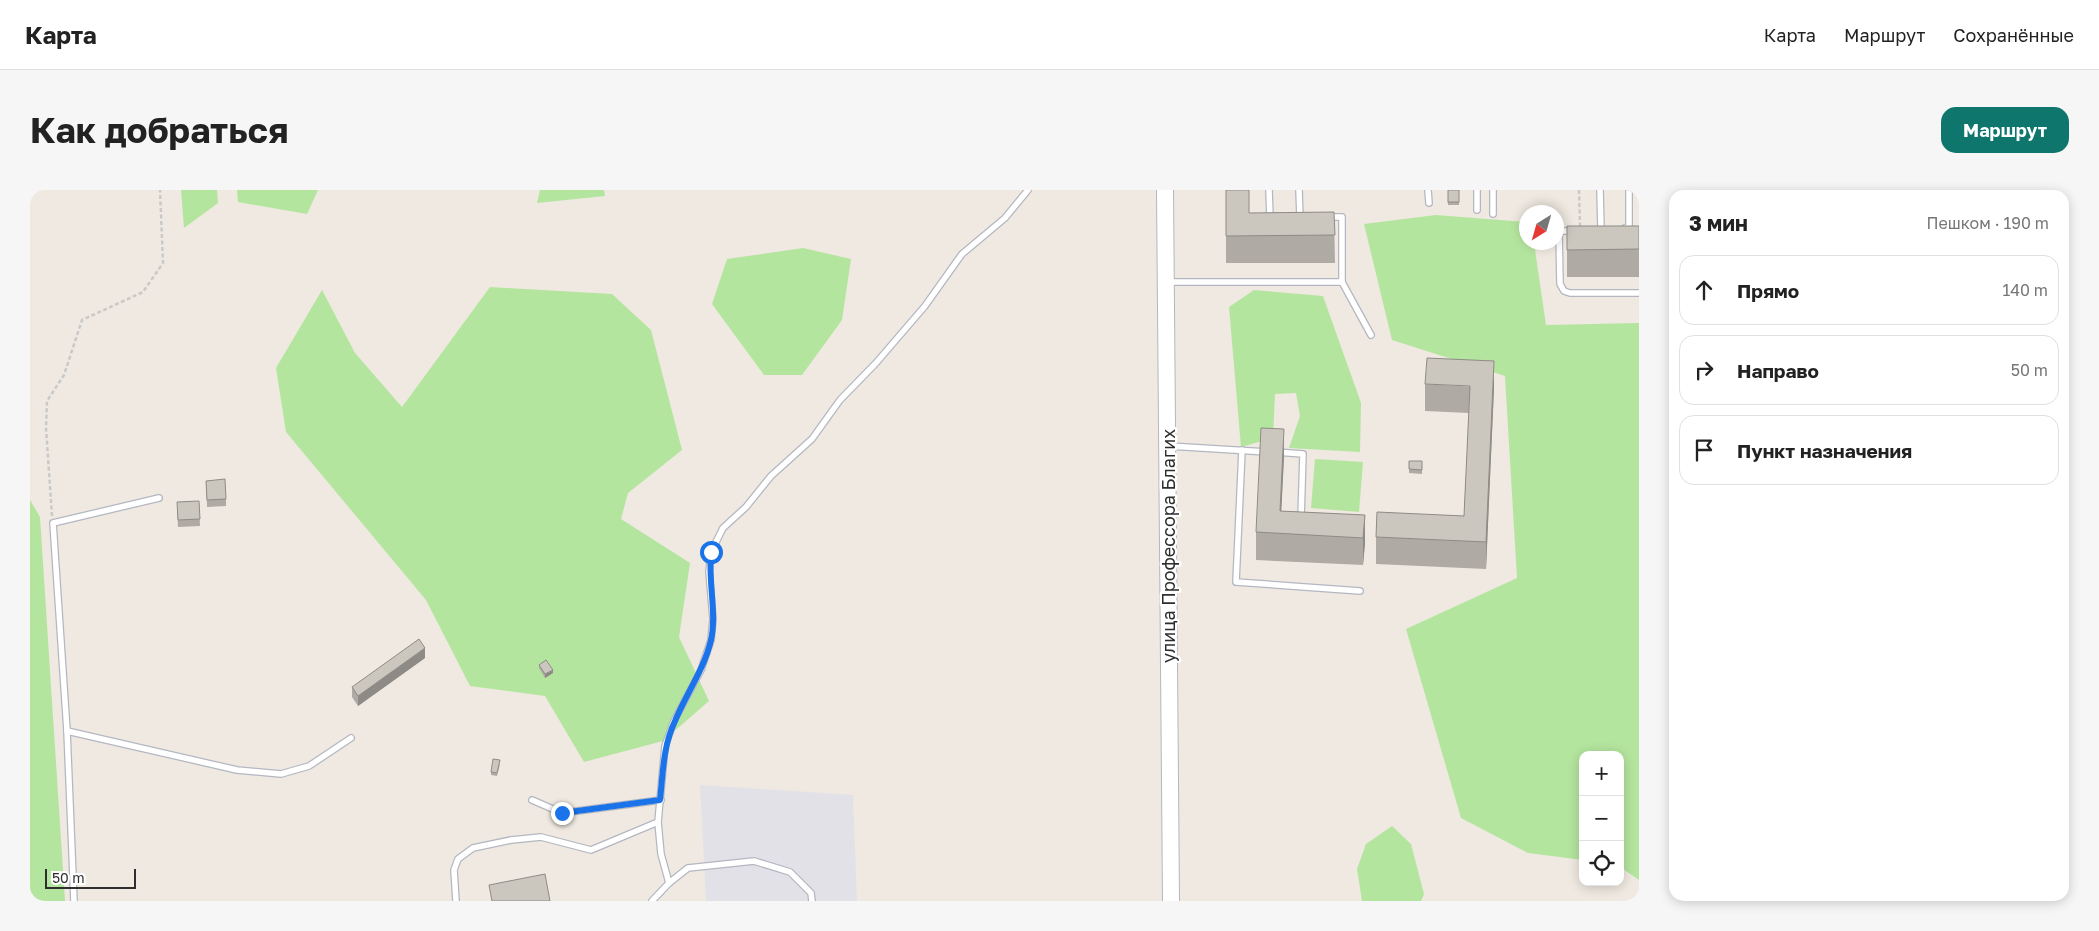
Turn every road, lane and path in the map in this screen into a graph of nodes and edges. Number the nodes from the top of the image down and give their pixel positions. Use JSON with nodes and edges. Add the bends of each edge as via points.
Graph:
{"nodes":[{"id":1,"x":160,"y":190,"type":"edge"},
{"id":2,"x":1028,"y":190,"type":"edge"},
{"id":3,"x":1165,"y":190,"type":"edge"},
{"id":4,"x":1269,"y":190,"type":"edge"},
{"id":5,"x":1299,"y":190,"type":"edge"},
{"id":6,"x":1428,"y":190,"type":"edge"},
{"id":7,"x":1477,"y":190,"type":"edge"},
{"id":8,"x":1493,"y":190,"type":"edge"},
{"id":9,"x":1579,"y":190,"type":"edge"},
{"id":10,"x":1600,"y":190,"type":"edge"},
{"id":11,"x":1629,"y":190,"type":"edge"},
{"id":12,"x":1428,"y":203,"type":"dead end"},
{"id":13,"x":1477,"y":210,"type":"dead end"},
{"id":14,"x":1493,"y":214,"type":"dead end"},
{"id":15,"x":1277,"y":217,"type":"edge"},
{"id":16,"x":1292,"y":217,"type":"edge"},
{"id":17,"x":1300,"y":217,"type":"junction"},
{"id":18,"x":1308,"y":217,"type":"edge"},
{"id":19,"x":1316,"y":217,"type":"edge"},
{"id":20,"x":1620,"y":228,"type":"edge"},
{"id":21,"x":1601,"y":229,"type":"junction"},
{"id":22,"x":1610,"y":229,"type":"edge"},
{"id":23,"x":1580,"y":230,"type":"joint"},
{"id":24,"x":1594,"y":230,"type":"edge"},
{"id":25,"x":1166,"y":282,"type":"junction"},
{"id":26,"x":1342,"y":282,"type":"junction"},
{"id":27,"x":1639,"y":293,"type":"edge"},
{"id":28,"x":1371,"y":335,"type":"dead end"},
{"id":29,"x":1167,"y":446,"type":"junction"},
{"id":30,"x":1242,"y":450,"type":"junction"},
{"id":31,"x":159,"y":498,"type":"dead end"},
{"id":32,"x":52,"y":523,"type":"junction"},
{"id":33,"x":1310,"y":523,"type":"edge"},
{"id":34,"x":1360,"y":591,"type":"dead end"},
{"id":35,"x":67,"y":730,"type":"junction"},
{"id":36,"x":351,"y":738,"type":"dead end"},
{"id":37,"x":532,"y":800,"type":"dead end"},
{"id":38,"x":660,"y":800,"type":"junction"},
{"id":39,"x":658,"y":822,"type":"junction"},
{"id":40,"x":669,"y":883,"type":"junction"},
{"id":41,"x":74,"y":901,"type":"edge"},
{"id":42,"x":456,"y":901,"type":"edge"},
{"id":43,"x":652,"y":901,"type":"edge"},
{"id":44,"x":812,"y":901,"type":"edge"},
{"id":45,"x":1171,"y":901,"type":"edge"}],
"edges":[{"from":1,"to":32,"type":"path","via":[[163,263],[143,292],[82,320],[64,375],[47,401]]},
{"from":2,"to":38,"type":"lane","via":[[1005,218],[962,254],[925,306],[840,400],[812,439],[771,476],[746,507],[723,528],[711,552],[711,640],[701,670],[674,721],[665,746]]},
{"from":3,"to":25,"type":"main road","name":"улица Профессора Благих"},
{"from":4,"to":15,"type":"lane","via":[[1270,217]]},
{"from":5,"to":17,"type":"lane"},
{"from":6,"to":12,"type":"lane"},
{"from":7,"to":13,"type":"lane"},
{"from":8,"to":14,"type":"lane"},
{"from":9,"to":23,"type":"path"},
{"from":10,"to":21,"type":"lane"},
{"from":11,"to":20,"type":"lane","via":[[1629,228]]},
{"from":16,"to":17,"type":"lane"},
{"from":17,"to":18,"type":"lane"},
{"from":19,"to":26,"type":"lane","via":[[1342,217]]},
{"from":21,"to":22,"type":"lane"},
{"from":21,"to":24,"type":"lane"},
{"from":23,"to":27,"type":"lane","via":[[1559,231],[1560,284],[1564,291]]},
{"from":25,"to":26,"type":"lane"},
{"from":25,"to":29,"type":"main road","name":"улица Профессора Благих"},
{"from":26,"to":28,"type":"lane"},
{"from":29,"to":30,"type":"lane"},
{"from":29,"to":45,"type":"main road","name":"улица Профессора Благих"},
{"from":30,"to":33,"type":"lane","via":[[1303,454],[1300,523]]},
{"from":30,"to":34,"type":"lane","via":[[1236,582]]},
{"from":31,"to":32,"type":"lane"},
{"from":32,"to":35,"type":"lane"},
{"from":35,"to":36,"type":"lane","via":[[237,770],[281,774],[309,766]]},
{"from":35,"to":41,"type":"lane"},
{"from":37,"to":38,"type":"lane","via":[[562,813]]},
{"from":38,"to":39,"type":"lane"},
{"from":39,"to":40,"type":"lane","via":[[661,854]]},
{"from":39,"to":42,"type":"lane","via":[[591,850],[541,837],[473,848],[458,859],[454,870]]},
{"from":40,"to":43,"type":"lane"},
{"from":40,"to":44,"type":"lane","via":[[688,868],[754,862],[790,872],[811,893]]}]}
